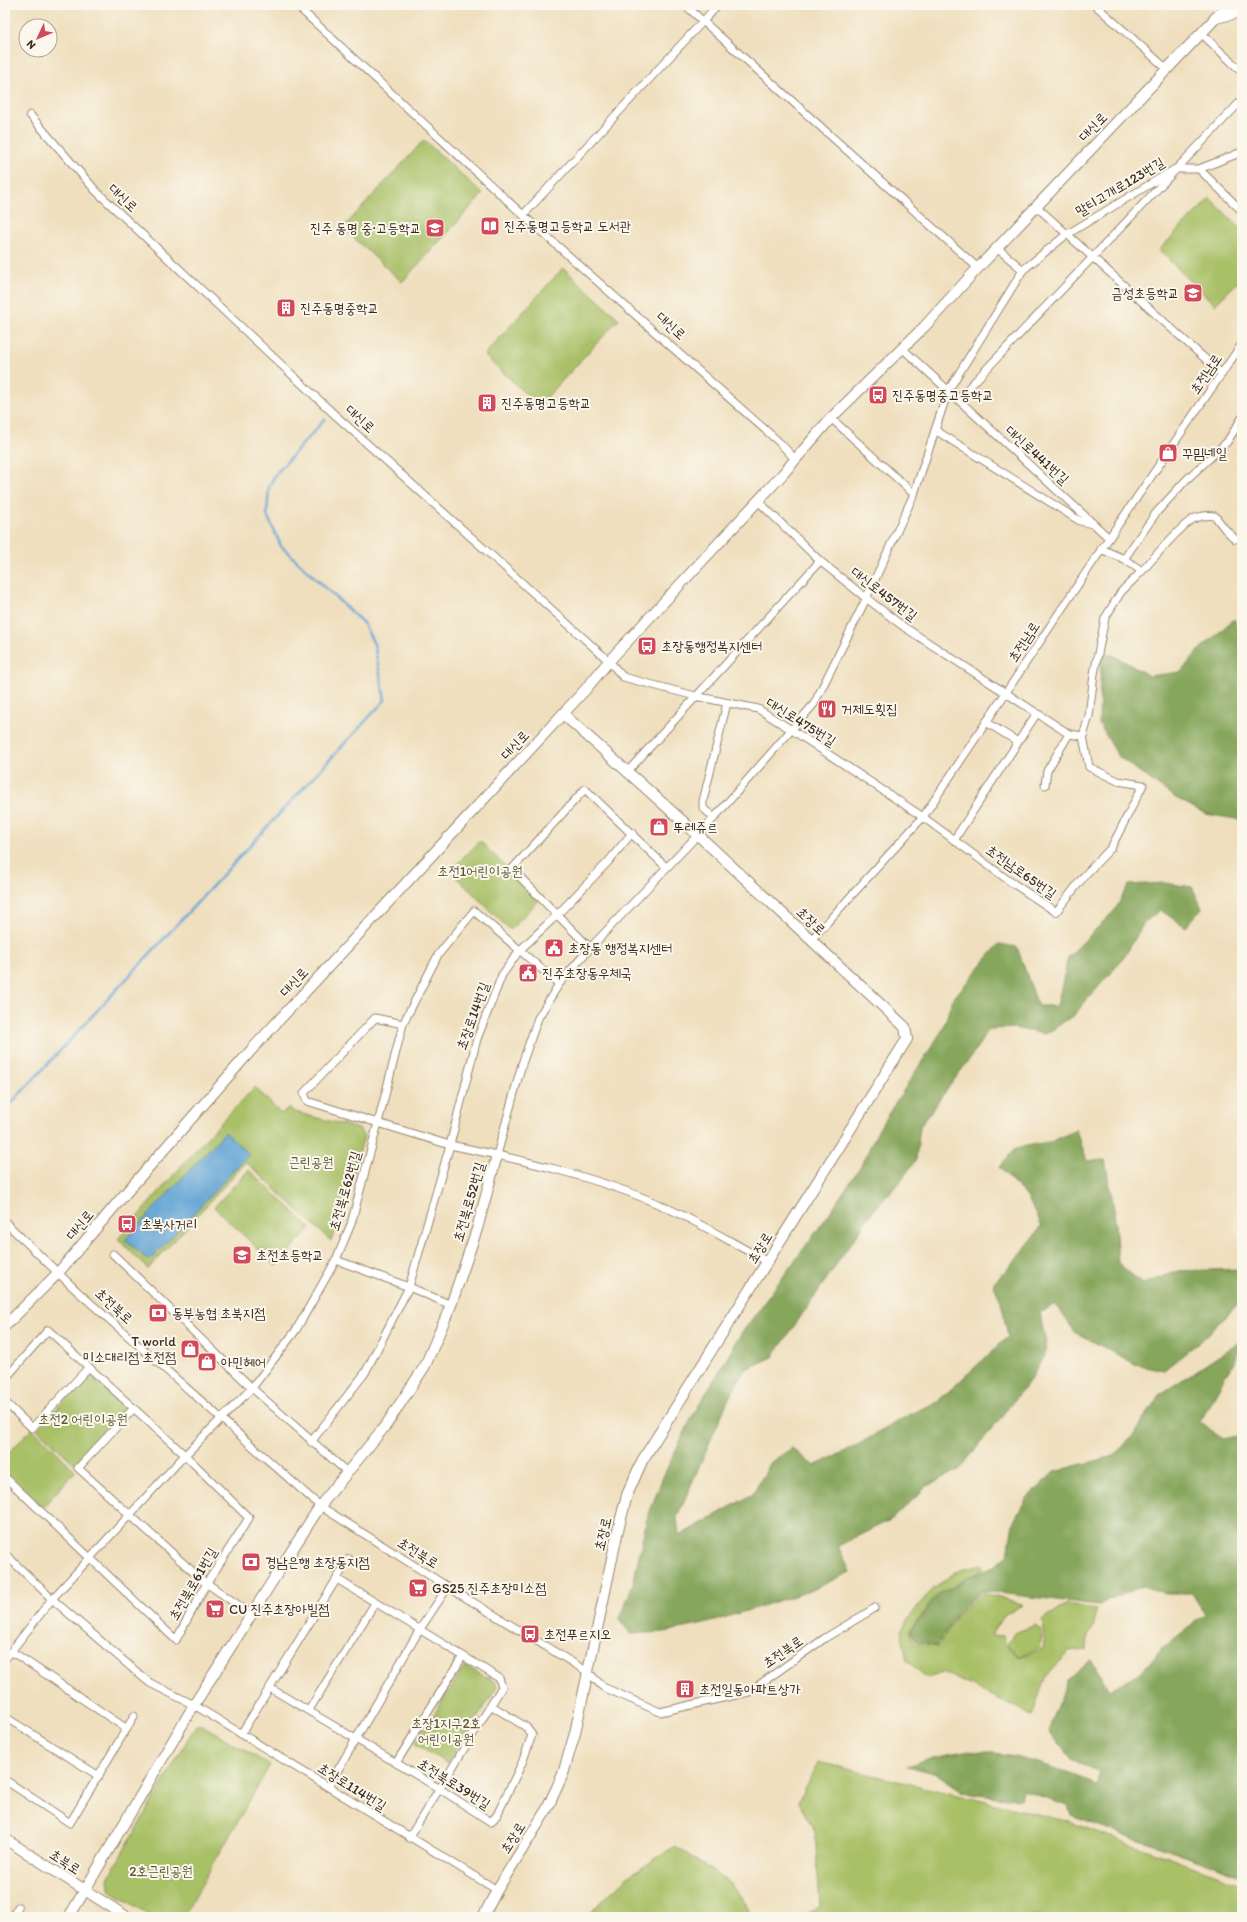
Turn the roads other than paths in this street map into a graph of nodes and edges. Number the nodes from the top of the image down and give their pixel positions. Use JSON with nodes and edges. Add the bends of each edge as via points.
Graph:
{"nodes":[{"id":1,"x":296,"y":5,"type":"edge"},
{"id":2,"x":685,"y":5,"type":"edge"},
{"id":3,"x":718,"y":5,"type":"edge"},
{"id":4,"x":1095,"y":5,"type":"edge"},
{"id":5,"x":1228,"y":5,"type":"edge"},
{"id":6,"x":1242,"y":12,"type":"edge"},
{"id":7,"x":1216,"y":18,"type":"junction"},
{"id":8,"x":703,"y":22,"type":"junction"},
{"id":9,"x":1201,"y":33,"type":"junction"},
{"id":10,"x":1167,"y":69,"type":"junction"},
{"id":11,"x":1242,"y":72,"type":"edge"},
{"id":12,"x":1242,"y":100,"type":"edge"},
{"id":13,"x":30,"y":115,"type":"dead end"},
{"id":14,"x":1242,"y":152,"type":"edge"},
{"id":15,"x":1175,"y":169,"type":"junction"},
{"id":16,"x":1199,"y":169,"type":"junction"},
{"id":17,"x":1037,"y":207,"type":"junction"},
{"id":18,"x":1242,"y":210,"type":"edge"},
{"id":19,"x":524,"y":214,"type":"junction"},
{"id":20,"x":1066,"y":235,"type":"junction"},
{"id":21,"x":997,"y":248,"type":"junction"},
{"id":22,"x":1092,"y":256,"type":"junction"},
{"id":23,"x":978,"y":268,"type":"junction"},
{"id":24,"x":1023,"y":270,"type":"junction"},
{"id":25,"x":1242,"y":344,"type":"edge"},
{"id":26,"x":902,"y":349,"type":"junction"},
{"id":27,"x":1222,"y":374,"type":"junction"},
{"id":28,"x":948,"y":391,"type":"junction"},
{"id":29,"x":958,"y":399,"type":"junction"},
{"id":30,"x":831,"y":418,"type":"junction"},
{"id":31,"x":1242,"y":418,"type":"edge"},
{"id":32,"x":935,"y":430,"type":"junction"},
{"id":33,"x":795,"y":459,"type":"junction"},
{"id":34,"x":914,"y":494,"type":"junction"},
{"id":35,"x":758,"y":501,"type":"junction"},
{"id":36,"x":1094,"y":524,"type":"junction"},
{"id":37,"x":1109,"y":538,"type":"junction"},
{"id":38,"x":1235,"y":539,"type":"dead end"},
{"id":39,"x":1101,"y":549,"type":"junction"},
{"id":40,"x":1124,"y":559,"type":"junction"},
{"id":41,"x":820,"y":560,"type":"junction"},
{"id":42,"x":1142,"y":571,"type":"junction"},
{"id":43,"x":866,"y":598,"type":"junction"},
{"id":44,"x":609,"y":661,"type":"junction"},
{"id":45,"x":1006,"y":694,"type":"junction"},
{"id":46,"x":695,"y":696,"type":"junction"},
{"id":47,"x":727,"y":703,"type":"junction"},
{"id":48,"x":563,"y":714,"type":"junction"},
{"id":49,"x":1037,"y":714,"type":"junction"},
{"id":50,"x":986,"y":722,"type":"junction"},
{"id":51,"x":792,"y":730,"type":"junction"},
{"id":52,"x":1069,"y":734,"type":"junction"},
{"id":53,"x":1082,"y":736,"type":"junction"},
{"id":54,"x":1018,"y":742,"type":"junction"},
{"id":55,"x":628,"y":771,"type":"junction"},
{"id":56,"x":1045,"y":785,"type":"dead end"},
{"id":57,"x":923,"y":817,"type":"junction"},
{"id":58,"x":714,"y":818,"type":"junction"},
{"id":59,"x":632,"y":833,"type":"junction"},
{"id":60,"x":698,"y":835,"type":"junction"},
{"id":61,"x":954,"y":840,"type":"junction"},
{"id":62,"x":666,"y":867,"type":"junction"},
{"id":63,"x":557,"y":915,"type":"junction"},
{"id":64,"x":812,"y":940,"type":"junction"},
{"id":65,"x":590,"y":948,"type":"junction"},
{"id":66,"x":519,"y":951,"type":"junction"},
{"id":67,"x":559,"y":984,"type":"junction"},
{"id":68,"x":403,"y":1024,"type":"junction"},
{"id":69,"x":378,"y":1123,"type":"junction"},
{"id":70,"x":450,"y":1145,"type":"junction"},
{"id":71,"x":497,"y":1155,"type":"junction"},
{"id":72,"x":5,"y":1222,"type":"edge"},
{"id":73,"x":113,"y":1254,"type":"dead end"},
{"id":74,"x":336,"y":1260,"type":"junction"},
{"id":75,"x":768,"y":1262,"type":"junction"},
{"id":76,"x":58,"y":1273,"type":"junction"},
{"id":77,"x":409,"y":1287,"type":"junction"},
{"id":78,"x":451,"y":1305,"type":"junction"},
{"id":79,"x":5,"y":1326,"type":"edge"},
{"id":80,"x":89,"y":1367,"type":"junction"},
{"id":81,"x":5,"y":1379,"type":"edge"},
{"id":82,"x":252,"y":1388,"type":"junction"},
{"id":83,"x":5,"y":1402,"type":"edge"},
{"id":84,"x":134,"y":1408,"type":"junction"},
{"id":85,"x":220,"y":1418,"type":"junction"},
{"id":86,"x":311,"y":1442,"type":"junction"},
{"id":87,"x":185,"y":1455,"type":"junction"},
{"id":88,"x":347,"y":1472,"type":"junction"},
{"id":89,"x":5,"y":1477,"type":"edge"},
{"id":90,"x":320,"y":1506,"type":"junction"},
{"id":91,"x":130,"y":1516,"type":"junction"},
{"id":92,"x":5,"y":1554,"type":"edge"},
{"id":93,"x":91,"y":1559,"type":"junction"},
{"id":94,"x":348,"y":1559,"type":"dead end"},
{"id":95,"x":337,"y":1580,"type":"junction"},
{"id":96,"x":207,"y":1583,"type":"junction"},
{"id":97,"x":448,"y":1587,"type":"junction"},
{"id":98,"x":52,"y":1600,"type":"junction"},
{"id":99,"x":375,"y":1603,"type":"junction"},
{"id":100,"x":875,"y":1608,"type":"dead end"},
{"id":101,"x":251,"y":1614,"type":"junction"},
{"id":102,"x":420,"y":1629,"type":"junction"},
{"id":103,"x":11,"y":1651,"type":"junction"},
{"id":104,"x":463,"y":1656,"type":"junction"},
{"id":105,"x":5,"y":1659,"type":"edge"},
{"id":106,"x":588,"y":1672,"type":"junction"},
{"id":107,"x":270,"y":1688,"type":"junction"},
{"id":108,"x":194,"y":1705,"type":"junction"},
{"id":109,"x":492,"y":1706,"type":"junction"},
{"id":110,"x":309,"y":1710,"type":"junction"},
{"id":111,"x":134,"y":1716,"type":"dead end"},
{"id":112,"x":5,"y":1717,"type":"edge"},
{"id":113,"x":127,"y":1729,"type":"junction"},
{"id":114,"x":241,"y":1734,"type":"junction"},
{"id":115,"x":357,"y":1739,"type":"junction"},
{"id":116,"x":396,"y":1763,"type":"junction"},
{"id":117,"x":99,"y":1776,"type":"junction"},
{"id":118,"x":5,"y":1780,"type":"edge"},
{"id":119,"x":328,"y":1787,"type":"junction"},
{"id":120,"x":440,"y":1789,"type":"junction"},
{"id":121,"x":409,"y":1838,"type":"junction"},
{"id":122,"x":5,"y":1839,"type":"edge"},
{"id":123,"x":497,"y":1890,"type":"junction"},
{"id":124,"x":84,"y":1891,"type":"junction"},
{"id":125,"x":18,"y":1907,"type":"dead end"},
{"id":126,"x":12,"y":1917,"type":"edge"},
{"id":127,"x":69,"y":1917,"type":"edge"},
{"id":128,"x":127,"y":1917,"type":"edge"},
{"id":129,"x":484,"y":1917,"type":"edge"}],
"edges":[{"from":1,"to":19,"type":"street","name":"대신로"},
{"from":2,"to":8,"type":"street"},
{"from":3,"to":8,"type":"street"},
{"from":4,"to":10,"type":"street"},
{"from":5,"to":7,"type":"street","name":"대신로"},
{"from":6,"to":7,"type":"street"},
{"from":7,"to":9,"type":"street","name":"대신로"},
{"from":8,"to":19,"type":"street"},
{"from":8,"to":23,"type":"street"},
{"from":9,"to":10,"type":"street","name":"대신로"},
{"from":9,"to":11,"type":"street"},
{"from":10,"to":17,"type":"street","name":"대신로"},
{"from":12,"to":15,"type":"street"},
{"from":13,"to":44,"type":"street","name":"대신로","via":[[96,191],[334,414]]},
{"from":14,"to":16,"type":"street","name":"말티고개로123번길"},
{"from":15,"to":16,"type":"street","name":"말티고개로123번길"},
{"from":15,"to":20,"type":"street","name":"말티고개로123번길"},
{"from":15,"to":22,"type":"street"},
{"from":16,"to":18,"type":"street"},
{"from":17,"to":20,"type":"street"},
{"from":17,"to":21,"type":"street","name":"대신로"},
{"from":19,"to":33,"type":"street","name":"대신로"},
{"from":20,"to":22,"type":"street"},
{"from":20,"to":24,"type":"street","name":"말티고개로123번길"},
{"from":21,"to":23,"type":"street","name":"대신로"},
{"from":21,"to":24,"type":"street"},
{"from":22,"to":27,"type":"street"},
{"from":22,"to":29,"type":"street"},
{"from":23,"to":26,"type":"street","name":"대신로"},
{"from":24,"to":28,"type":"street"},
{"from":25,"to":27,"type":"street","name":"초전남로"},
{"from":26,"to":28,"type":"street","name":"대신로441번길"},
{"from":26,"to":30,"type":"street","name":"대신로"},
{"from":27,"to":37,"type":"street","name":"초전남로"},
{"from":28,"to":29,"type":"street","name":"대신로441번길"},
{"from":28,"to":32,"type":"street"},
{"from":29,"to":36,"type":"street","name":"대신로441번길"},
{"from":30,"to":33,"type":"street","name":"대신로"},
{"from":30,"to":34,"type":"street"},
{"from":31,"to":40,"type":"street","via":[[1227,442],[1186,480],[1156,513]]},
{"from":32,"to":34,"type":"street"},
{"from":32,"to":36,"type":"street","via":[[1080,521]]},
{"from":33,"to":35,"type":"street","name":"대신로"},
{"from":34,"to":43,"type":"street"},
{"from":35,"to":41,"type":"street","name":"대신로457번길"},
{"from":35,"to":44,"type":"street","name":"대신로"},
{"from":36,"to":37,"type":"street","name":"대신로441번길"},
{"from":37,"to":39,"type":"street","name":"초전남로"},
{"from":38,"to":42,"type":"street","via":[[1215,516],[1209,515],[1193,520],[1181,529]]},
{"from":39,"to":40,"type":"street"},
{"from":39,"to":45,"type":"street","name":"초전남로"},
{"from":40,"to":42,"type":"street"},
{"from":41,"to":43,"type":"street","name":"대신로457번길"},
{"from":41,"to":46,"type":"street"},
{"from":42,"to":53,"type":"street","via":[[1121,592],[1105,618],[1095,666],[1089,716]]},
{"from":43,"to":45,"type":"street","name":"대신로457번길","via":[[904,627]]},
{"from":43,"to":51,"type":"street","via":[[814,704]]},
{"from":44,"to":46,"type":"street","name":"대신로475번길","via":[[623,677]]},
{"from":44,"to":48,"type":"street","name":"대신로"},
{"from":45,"to":49,"type":"street","name":"대신로457번길"},
{"from":45,"to":50,"type":"street","name":"초전남로"},
{"from":46,"to":47,"type":"street","name":"대신로475번길"},
{"from":46,"to":55,"type":"street"},
{"from":47,"to":51,"type":"street","name":"대신로475번길","via":[[758,709]]},
{"from":47,"to":58,"type":"street","via":[[702,801],[703,808]]},
{"from":48,"to":55,"type":"street","name":"초장로"},
{"from":48,"to":76,"type":"street","name":"대신로","via":[[254,1047]]},
{"from":49,"to":52,"type":"street","name":"대신로457번길"},
{"from":49,"to":54,"type":"street"},
{"from":50,"to":54,"type":"street"},
{"from":50,"to":57,"type":"street","name":"초전남로"},
{"from":51,"to":57,"type":"street","name":"대신로475번길"},
{"from":51,"to":58,"type":"street"},
{"from":52,"to":53,"type":"street"},
{"from":52,"to":56,"type":"street","via":[[1047,771]]},
{"from":53,"to":61,"type":"street","name":"초전남로65번길","via":[[1089,767],[1118,781],[1143,785],[1111,848],[1085,875],[1056,912]]},
{"from":54,"to":61,"type":"street"},
{"from":55,"to":60,"type":"street","name":"초장로"},
{"from":57,"to":61,"type":"street","name":"초전남로65번길"},
{"from":57,"to":64,"type":"street","name":"초전남로"},
{"from":58,"to":60,"type":"street"},
{"from":59,"to":62,"type":"street"},
{"from":59,"to":63,"type":"street"},
{"from":59,"to":63,"type":"street","via":[[585,789],[512,869]]},
{"from":60,"to":62,"type":"street"},
{"from":60,"to":64,"type":"street","name":"초장로"},
{"from":62,"to":65,"type":"street"},
{"from":63,"to":65,"type":"street"},
{"from":63,"to":66,"type":"street","name":"초장로14번길"},
{"from":64,"to":75,"type":"street","name":"초장로","via":[[905,1027],[907,1039]]},
{"from":65,"to":67,"type":"street"},
{"from":66,"to":67,"type":"street"},
{"from":66,"to":68,"type":"street","name":"초전북로62번길","via":[[474,911],[438,955]]},
{"from":66,"to":70,"type":"street","name":"초장로14번길","via":[[502,975],[477,1039]]},
{"from":67,"to":71,"type":"street","via":[[538,1018],[522,1064]]},
{"from":68,"to":69,"type":"street","name":"초전북로62번길"},
{"from":68,"to":69,"type":"street","via":[[375,1018],[304,1093],[307,1101]]},
{"from":69,"to":70,"type":"street","name":"초전북로52번길"},
{"from":69,"to":74,"type":"street","name":"초전북로62번길","via":[[351,1224]]},
{"from":70,"to":71,"type":"street","name":"초전북로52번길"},
{"from":70,"to":77,"type":"street"},
{"from":71,"to":75,"type":"street","via":[[624,1191],[659,1205]]},
{"from":71,"to":78,"type":"street","name":"초전북로52번길","via":[[477,1229]]},
{"from":72,"to":76,"type":"street","name":"초전북로"},
{"from":73,"to":82,"type":"street"},
{"from":74,"to":77,"type":"street"},
{"from":74,"to":82,"type":"street","name":"초전북로62번길","via":[[296,1330]]},
{"from":75,"to":106,"type":"street","name":"초장로","via":[[642,1461],[627,1495]]},
{"from":76,"to":79,"type":"street","name":"대신로"},
{"from":76,"to":85,"type":"street","name":"초전북로"},
{"from":77,"to":78,"type":"street"},
{"from":77,"to":86,"type":"street","via":[[365,1373]]},
{"from":78,"to":88,"type":"street","name":"초전북로52번길","via":[[425,1366],[386,1425]]},
{"from":80,"to":81,"type":"street","name":"초전북로61번길","via":[[48,1330]]},
{"from":80,"to":83,"type":"street","via":[[32,1428]]},
{"from":80,"to":84,"type":"street","name":"초전북로61번길"},
{"from":82,"to":85,"type":"street","name":"초전북로62번길"},
{"from":82,"to":86,"type":"street"},
{"from":84,"to":87,"type":"street","name":"초전북로61번길"},
{"from":84,"to":91,"type":"street","via":[[78,1468]]},
{"from":85,"to":87,"type":"street"},
{"from":85,"to":90,"type":"street","name":"초전북로"},
{"from":86,"to":88,"type":"street"},
{"from":87,"to":91,"type":"street"},
{"from":87,"to":96,"type":"street","name":"초전북로61번길","via":[[249,1518]]},
{"from":88,"to":90,"type":"street","name":"초전북로52번길"},
{"from":89,"to":93,"type":"street","name":"초전북로61번길"},
{"from":90,"to":97,"type":"street","name":"초전북로"},
{"from":90,"to":101,"type":"street","name":"초전북로52번길"},
{"from":91,"to":93,"type":"street"},
{"from":91,"to":96,"type":"street"},
{"from":92,"to":98,"type":"street"},
{"from":93,"to":96,"type":"street","name":"초전북로61번길","via":[[176,1640]]},
{"from":93,"to":98,"type":"street"},
{"from":94,"to":95,"type":"street"},
{"from":95,"to":99,"type":"street"},
{"from":95,"to":107,"type":"street"},
{"from":96,"to":101,"type":"street"},
{"from":97,"to":102,"type":"street"},
{"from":97,"to":106,"type":"street","name":"초전북로"},
{"from":98,"to":103,"type":"street"},
{"from":98,"to":108,"type":"street","via":[[144,1679]]},
{"from":99,"to":102,"type":"street"},
{"from":99,"to":110,"type":"street"},
{"from":100,"to":106,"type":"street","name":"초전북로","via":[[825,1638],[749,1692],[660,1712],[603,1687]]},
{"from":101,"to":108,"type":"street","name":"초전북로52번길"},
{"from":102,"to":104,"type":"street"},
{"from":102,"to":115,"type":"street"},
{"from":103,"to":105,"type":"street"},
{"from":103,"to":113,"type":"street"},
{"from":104,"to":109,"type":"street","via":[[499,1678],[502,1687]]},
{"from":104,"to":116,"type":"street"},
{"from":106,"to":123,"type":"street","name":"초장로","via":[[576,1733],[563,1774],[547,1809]]},
{"from":107,"to":110,"type":"street","name":"초전북로39번길"},
{"from":107,"to":114,"type":"street"},
{"from":108,"to":114,"type":"street","name":"초장로114번길"},
{"from":108,"to":124,"type":"street","name":"초전북로52번길"},
{"from":109,"to":120,"type":"street"},
{"from":109,"to":120,"type":"street","name":"초전북로39번길","via":[[526,1726],[532,1735],[522,1763],[497,1815],[490,1822]]},
{"from":110,"to":115,"type":"street","name":"초전북로39번길"},
{"from":111,"to":113,"type":"street"},
{"from":112,"to":117,"type":"street"},
{"from":113,"to":117,"type":"street"},
{"from":114,"to":119,"type":"street","name":"초장로114번길"},
{"from":115,"to":116,"type":"street","name":"초전북로39번길"},
{"from":115,"to":119,"type":"street"},
{"from":116,"to":120,"type":"street","name":"초전북로39번길"},
{"from":117,"to":118,"type":"street","via":[[70,1823]]},
{"from":119,"to":121,"type":"street","name":"초장로114번길"},
{"from":120,"to":121,"type":"street"},
{"from":121,"to":123,"type":"street","name":"초장로114번길"},
{"from":122,"to":124,"type":"street","name":"초북로"},
{"from":123,"to":129,"type":"street","name":"초장로"},
{"from":124,"to":127,"type":"street","name":"초북로"},
{"from":124,"to":128,"type":"street"},
{"from":125,"to":126,"type":"street"}]}
